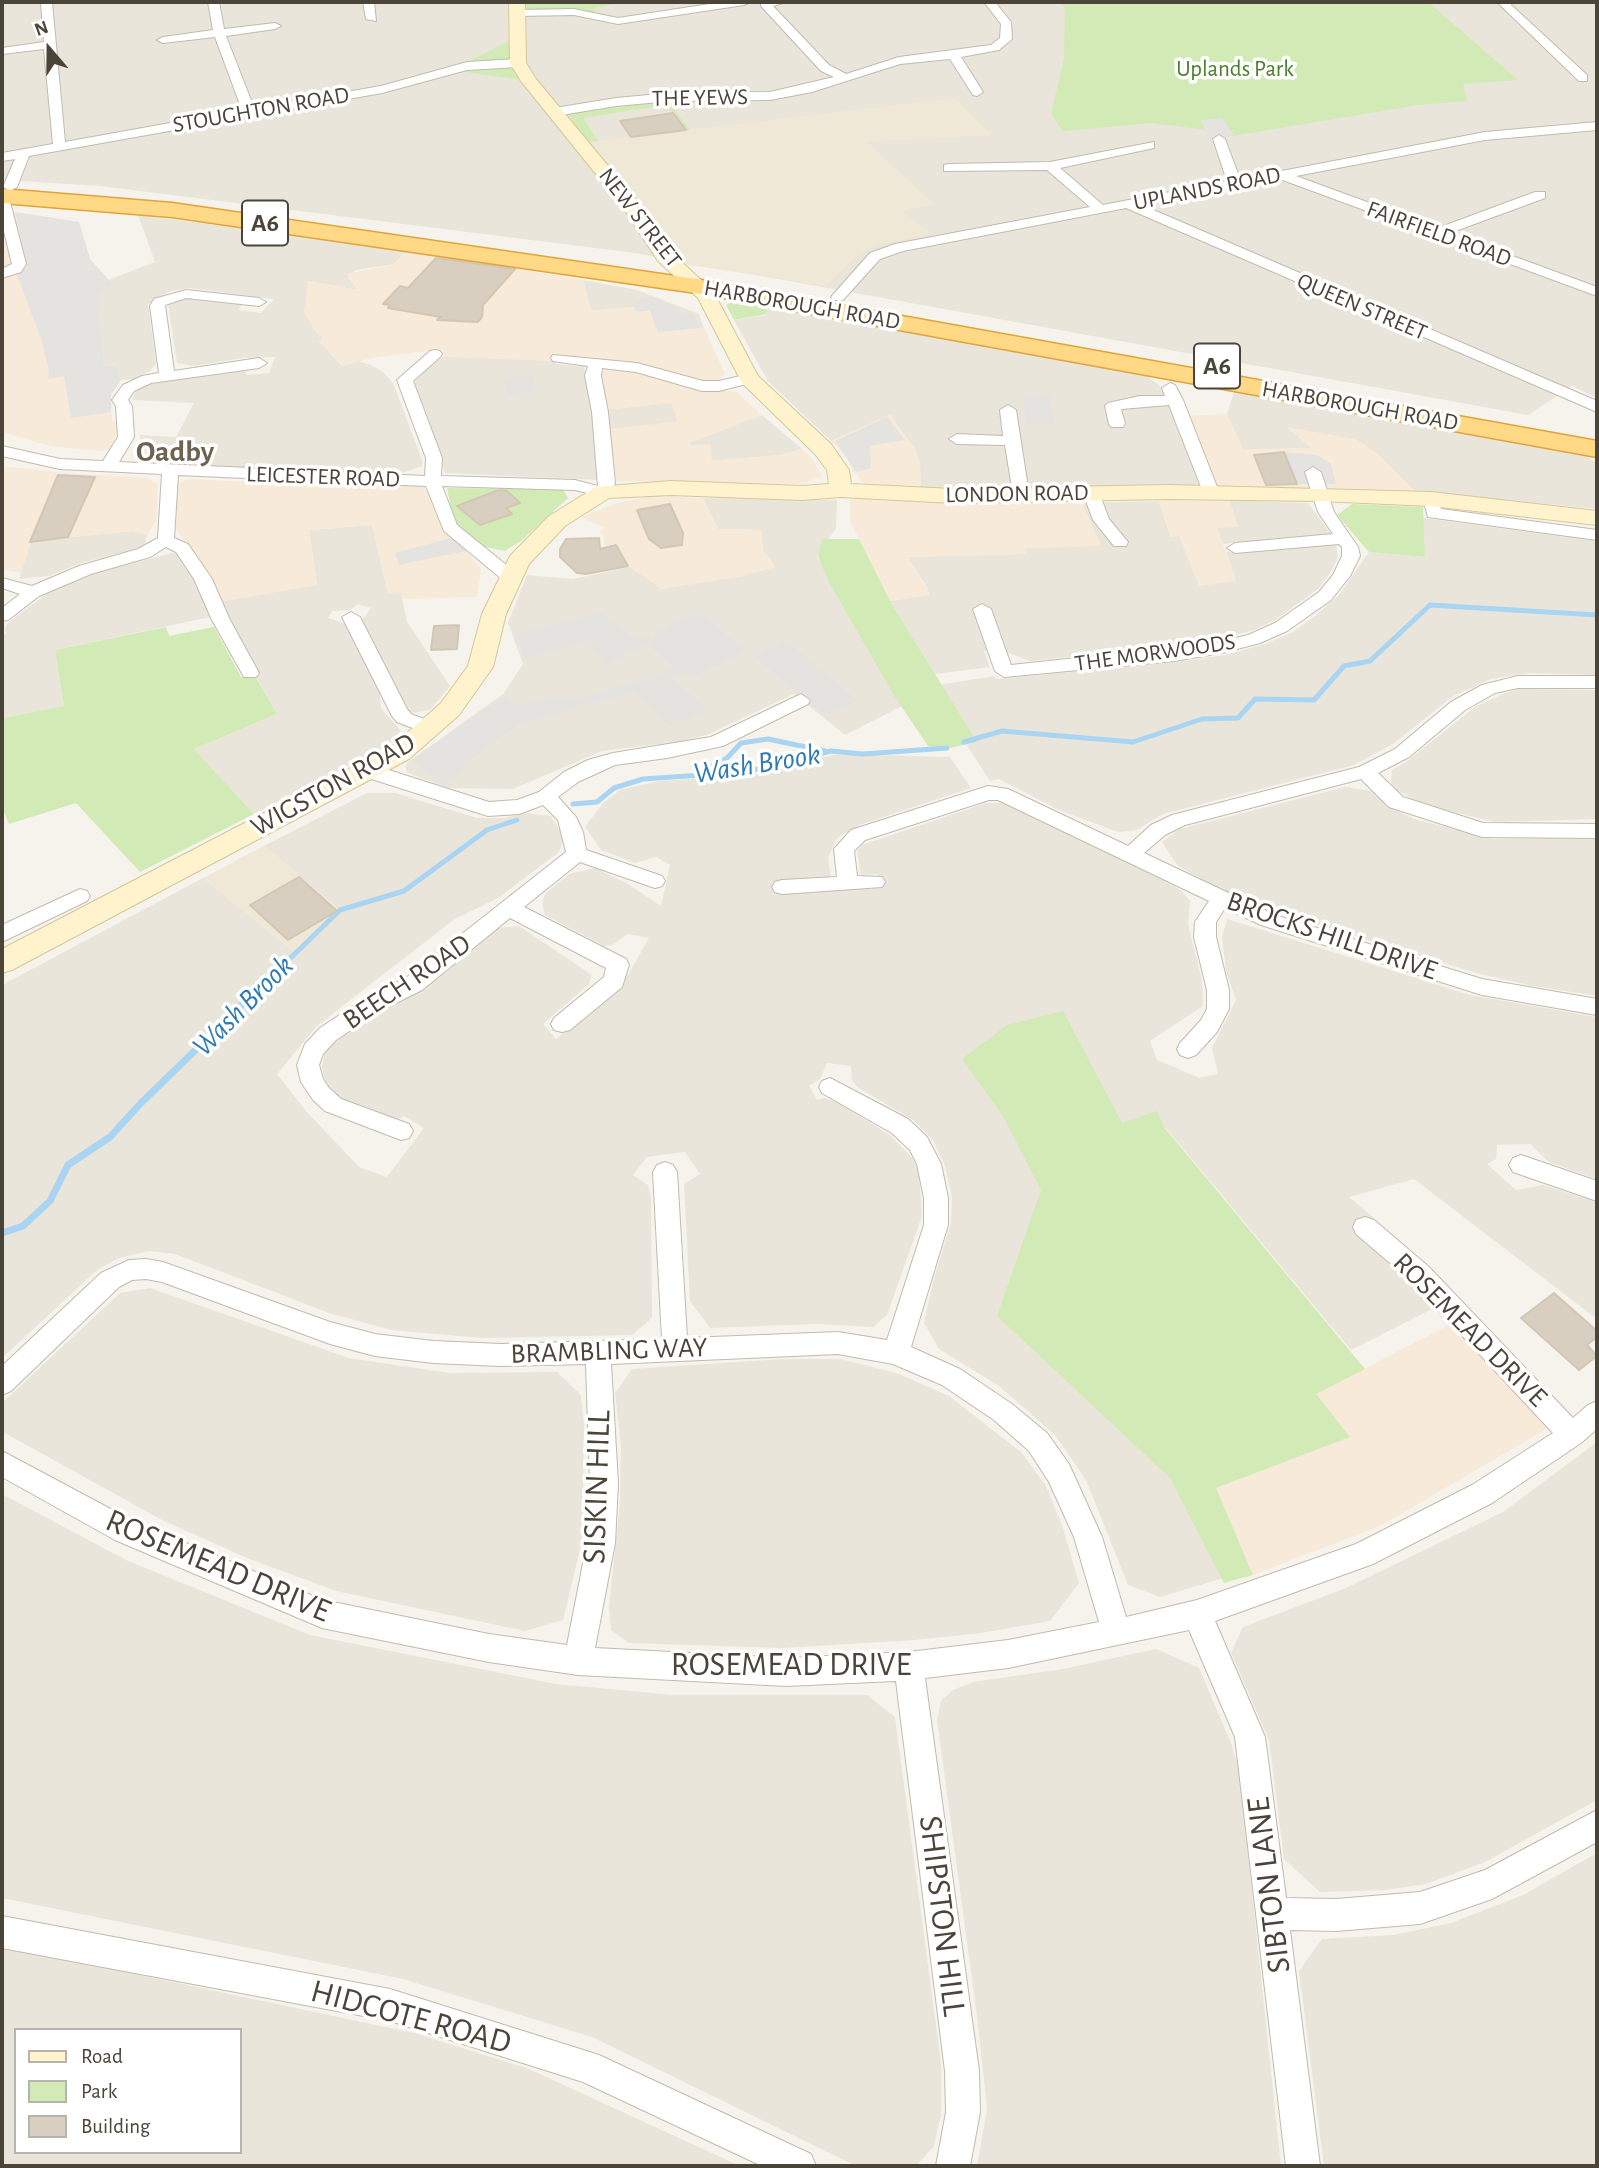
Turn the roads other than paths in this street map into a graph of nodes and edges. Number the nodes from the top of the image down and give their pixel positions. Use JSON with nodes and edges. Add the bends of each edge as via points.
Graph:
{"nodes":[{"id":1,"x":46,"y":2,"type":"edge"},
{"id":2,"x":213,"y":2,"type":"edge"},
{"id":3,"x":368,"y":2,"type":"edge"},
{"id":4,"x":554,"y":2,"type":"edge"},
{"id":5,"x":744,"y":2,"type":"edge"},
{"id":6,"x":781,"y":2,"type":"edge"},
{"id":7,"x":989,"y":2,"type":"edge"},
{"id":8,"x":1502,"y":2,"type":"edge"},
{"id":9,"x":518,"y":7,"type":"edge"},
{"id":10,"x":372,"y":19,"type":"dead end"},
{"id":11,"x":275,"y":26,"type":"dead end"},
{"id":12,"x":219,"y":33,"type":"junction"},
{"id":13,"x":163,"y":40,"type":"dead end"},
{"id":14,"x":51,"y":45,"type":"junction"},
{"id":15,"x":2,"y":51,"type":"edge"},
{"id":16,"x":954,"y":55,"type":"junction"},
{"id":17,"x":519,"y":62,"type":"junction"},
{"id":18,"x":1597,"y":68,"type":"edge"},
{"id":19,"x":843,"y":77,"type":"junction"},
{"id":20,"x":977,"y":92,"type":"dead end"},
{"id":21,"x":249,"y":112,"type":"junction"},
{"id":22,"x":555,"y":112,"type":"junction"},
{"id":23,"x":1592,"y":126,"type":"edge"},
{"id":24,"x":1597,"y":137,"type":"edge"},
{"id":25,"x":1219,"y":139,"type":"dead end"},
{"id":26,"x":1150,"y":145,"type":"dead end"},
{"id":27,"x":59,"y":146,"type":"junction"},
{"id":28,"x":24,"y":152,"type":"junction"},
{"id":29,"x":2,"y":157,"type":"edge"},
{"id":30,"x":1050,"y":166,"type":"junction"},
{"id":31,"x":948,"y":168,"type":"dead end"},
{"id":32,"x":1280,"y":175,"type":"junction"},
{"id":33,"x":1235,"y":184,"type":"junction"},
{"id":34,"x":1540,"y":195,"type":"dead end"},
{"id":35,"x":3,"y":197,"type":"edge"},
{"id":36,"x":1128,"y":204,"type":"junction"},
{"id":37,"x":1100,"y":209,"type":"junction"},
{"id":38,"x":422,"y":233,"type":"junction"},
{"id":39,"x":1437,"y":233,"type":"junction"},
{"id":40,"x":540,"y":266,"type":"junction"},
{"id":41,"x":2,"y":274,"type":"edge"},
{"id":42,"x":687,"y":277,"type":"junction"},
{"id":43,"x":1597,"y":292,"type":"edge"},
{"id":44,"x":259,"y":303,"type":"dead end"},
{"id":45,"x":828,"y":303,"type":"junction"},
{"id":46,"x":999,"y":340,"type":"junction"},
{"id":47,"x":435,"y":354,"type":"dead end"},
{"id":48,"x":558,"y":358,"type":"dead end"},
{"id":49,"x":260,"y":363,"type":"dead end"},
{"id":50,"x":596,"y":363,"type":"junction"},
{"id":51,"x":167,"y":376,"type":"junction"},
{"id":52,"x":749,"y":379,"type":"junction"},
{"id":53,"x":1173,"y":394,"type":"joint"},
{"id":54,"x":1597,"y":407,"type":"edge"},
{"id":55,"x":1008,"y":410,"type":"dead end"},
{"id":56,"x":1117,"y":424,"type":"dead end"},
{"id":57,"x":1597,"y":435,"type":"edge"},
{"id":58,"x":957,"y":439,"type":"dead end"},
{"id":59,"x":1012,"y":441,"type":"junction"},
{"id":60,"x":1597,"y":449,"type":"edge"},
{"id":61,"x":2,"y":451,"type":"edge"},
{"id":62,"x":108,"y":467,"type":"junction"},
{"id":63,"x":171,"y":471,"type":"junction"},
{"id":64,"x":1313,"y":472,"type":"dead end"},
{"id":65,"x":432,"y":480,"type":"junction"},
{"id":66,"x":841,"y":490,"type":"junction"},
{"id":67,"x":604,"y":492,"type":"junction"},
{"id":68,"x":1212,"y":492,"type":"junction"},
{"id":69,"x":1091,"y":493,"type":"junction"},
{"id":70,"x":1021,"y":494,"type":"junction"},
{"id":71,"x":1320,"y":494,"type":"junction"},
{"id":72,"x":1431,"y":499,"type":"junction"},
{"id":73,"x":1597,"y":518,"type":"edge"},
{"id":74,"x":1597,"y":536,"type":"edge"},
{"id":75,"x":1344,"y":538,"type":"junction"},
{"id":76,"x":166,"y":540,"type":"junction"},
{"id":77,"x":1120,"y":542,"type":"dead end"},
{"id":78,"x":1235,"y":548,"type":"dead end"},
{"id":79,"x":509,"y":576,"type":"junction"},
{"id":80,"x":2,"y":583,"type":"edge"},
{"id":81,"x":33,"y":592,"type":"junction"},
{"id":82,"x":982,"y":609,"type":"dead end"},
{"id":83,"x":2,"y":616,"type":"edge"},
{"id":84,"x":351,"y":617,"type":"dead end"},
{"id":85,"x":250,"y":673,"type":"dead end"},
{"id":86,"x":1597,"y":682,"type":"edge"},
{"id":87,"x":801,"y":700,"type":"dead end"},
{"id":88,"x":430,"y":728,"type":"junction"},
{"id":89,"x":369,"y":771,"type":"junction"},
{"id":90,"x":1365,"y":772,"type":"junction"},
{"id":91,"x":546,"y":797,"type":"junction"},
{"id":92,"x":1597,"y":831,"type":"edge"},
{"id":93,"x":577,"y":854,"type":"junction"},
{"id":94,"x":1131,"y":854,"type":"junction"},
{"id":95,"x":655,"y":881,"type":"dead end"},
{"id":96,"x":875,"y":882,"type":"dead end"},
{"id":97,"x":848,"y":883,"type":"junction"},
{"id":98,"x":782,"y":887,"type":"dead end"},
{"id":99,"x":80,"y":896,"type":"dead end"},
{"id":100,"x":1221,"y":898,"type":"junction"},
{"id":101,"x":510,"y":909,"type":"junction"},
{"id":102,"x":16,"y":935,"type":"edge"},
{"id":103,"x":2,"y":962,"type":"edge"},
{"id":104,"x":1597,"y":1007,"type":"edge"},
{"id":105,"x":562,"y":1024,"type":"dead end"},
{"id":106,"x":1188,"y":1049,"type":"dead end"},
{"id":107,"x":830,"y":1087,"type":"dead end"},
{"id":108,"x":401,"y":1131,"type":"dead end"},
{"id":109,"x":1521,"y":1165,"type":"dead end"},
{"id":110,"x":666,"y":1172,"type":"dead end"},
{"id":111,"x":1597,"y":1191,"type":"edge"},
{"id":112,"x":1365,"y":1227,"type":"dead end"},
{"id":113,"x":674,"y":1350,"type":"junction"},
{"id":114,"x":598,"y":1353,"type":"junction"},
{"id":115,"x":896,"y":1353,"type":"junction"},
{"id":116,"x":2,"y":1383,"type":"edge"},
{"id":117,"x":1597,"y":1413,"type":"edge"},
{"id":118,"x":1572,"y":1435,"type":"junction"},
{"id":119,"x":2,"y":1463,"type":"edge"},
{"id":120,"x":1197,"y":1614,"type":"junction"},
{"id":121,"x":1116,"y":1633,"type":"junction"},
{"id":122,"x":578,"y":1661,"type":"junction"},
{"id":123,"x":909,"y":1666,"type":"junction"},
{"id":124,"x":1597,"y":1825,"type":"edge"},
{"id":125,"x":1273,"y":1914,"type":"junction"},
{"id":126,"x":2,"y":1932,"type":"edge"},
{"id":127,"x":800,"y":2166,"type":"edge"},
{"id":128,"x":953,"y":2166,"type":"edge"},
{"id":129,"x":1303,"y":2166,"type":"edge"}],
"edges":[{"from":1,"to":14,"type":"street"},
{"from":2,"to":12,"type":"street"},
{"from":3,"to":10,"type":"street"},
{"from":4,"to":9,"type":"street"},
{"from":5,"to":9,"type":"street","via":[[618,21]]},
{"from":6,"to":19,"type":"street","via":[[765,4],[825,68]]},
{"from":7,"to":16,"type":"street","name":"THE YEWS","via":[[1007,24],[1006,39],[995,48]]},
{"from":8,"to":18,"type":"street","via":[[1579,74]]},
{"from":9,"to":17,"type":"main road"},
{"from":11,"to":12,"type":"street"},
{"from":12,"to":13,"type":"street"},
{"from":12,"to":21,"type":"street"},
{"from":14,"to":15,"type":"street"},
{"from":14,"to":27,"type":"street"},
{"from":16,"to":19,"type":"street","name":"THE YEWS","via":[[899,61]]},
{"from":16,"to":20,"type":"street"},
{"from":17,"to":21,"type":"street","name":"STOUGHTON ROAD","via":[[467,66],[382,89]]},
{"from":17,"to":22,"type":"main road","name":"NEW STREET"},
{"from":19,"to":22,"type":"street","name":"THE YEWS","via":[[770,96],[660,98]]},
{"from":21,"to":27,"type":"street","name":"STOUGHTON ROAD"},
{"from":22,"to":42,"type":"main road","name":"NEW STREET","via":[[644,222],[665,257]]},
{"from":23,"to":24,"type":"street"},
{"from":23,"to":32,"type":"street","name":"UPLANDS ROAD","via":[[1485,135]]},
{"from":25,"to":33,"type":"street"},
{"from":26,"to":30,"type":"street"},
{"from":27,"to":28,"type":"street","name":"STOUGHTON ROAD"},
{"from":28,"to":29,"type":"street","name":"STOUGHTON ROAD"},
{"from":28,"to":35,"type":"street"},
{"from":30,"to":31,"type":"street"},
{"from":30,"to":37,"type":"street"},
{"from":32,"to":33,"type":"street","name":"UPLANDS ROAD"},
{"from":32,"to":39,"type":"street","name":"FAIRFIELD ROAD"},
{"from":33,"to":36,"type":"street","name":"UPLANDS ROAD"},
{"from":34,"to":39,"type":"street"},
{"from":35,"to":38,"type":"highway","number":"A6","via":[[184,202]]},
{"from":35,"to":40,"type":"highway","name":"HARBOROUGH ROAD","number":"A6","via":[[172,210]]},
{"from":35,"to":41,"type":"street","via":[[18,266]]},
{"from":36,"to":37,"type":"street","name":"UPLANDS ROAD"},
{"from":36,"to":54,"type":"street","name":"QUEEN STREET"},
{"from":37,"to":45,"type":"street","name":"UPLANDS ROAD","via":[[881,252]]},
{"from":38,"to":40,"type":"highway","via":[[543,259]]},
{"from":38,"to":42,"type":"highway","number":"A6"},
{"from":39,"to":43,"type":"street","name":"FAIRFIELD ROAD"},
{"from":40,"to":42,"type":"highway","name":"HARBOROUGH ROAD","number":"A6"},
{"from":42,"to":45,"type":"highway","name":"HARBOROUGH ROAD","number":"A6"},
{"from":42,"to":45,"type":"highway","name":"HARBOROUGH ROAD","number":"A6"},
{"from":42,"to":52,"type":"main road","name":"NEW STREET","via":[[706,295]]},
{"from":44,"to":51,"type":"street","via":[[186,294],[159,302]]},
{"from":45,"to":46,"type":"highway","name":"HARBOROUGH ROAD","number":"A6"},
{"from":45,"to":46,"type":"highway","number":"A6"},
{"from":45,"to":57,"type":"highway","name":"HARBOROUGH ROAD","number":"A6"},
{"from":46,"to":60,"type":"highway","name":"HARBOROUGH ROAD","number":"A6"},
{"from":47,"to":65,"type":"street","via":[[405,380],[434,458]]},
{"from":48,"to":50,"type":"street"},
{"from":49,"to":51,"type":"street"},
{"from":50,"to":52,"type":"street","via":[[637,368],[702,386]]},
{"from":50,"to":67,"type":"street","via":[[593,376],[607,483]]},
{"from":51,"to":62,"type":"street","via":[[136,384],[122,394],[126,437]]},
{"from":52,"to":66,"type":"main road","name":"NEW STREET","via":[[827,455],[838,470]]},
{"from":53,"to":56,"type":"street","via":[[1112,406]]},
{"from":53,"to":68,"type":"street"},
{"from":55,"to":59,"type":"street"},
{"from":58,"to":59,"type":"street"},
{"from":59,"to":70,"type":"street"},
{"from":61,"to":62,"type":"street","name":"LEICESTER ROAD","via":[[43,462]]},
{"from":62,"to":63,"type":"street","name":"LEICESTER ROAD"},
{"from":63,"to":65,"type":"street","name":"LEICESTER ROAD"},
{"from":63,"to":76,"type":"street"},
{"from":64,"to":71,"type":"street"},
{"from":65,"to":67,"type":"street","name":"LEICESTER ROAD","via":[[575,485]]},
{"from":65,"to":79,"type":"street","via":[[450,527]]},
{"from":66,"to":67,"type":"main road","name":"LONDON ROAD","via":[[635,488]]},
{"from":66,"to":70,"type":"main road","name":"LONDON ROAD","via":[[907,495]]},
{"from":67,"to":79,"type":"main road","name":"WIGSTON ROAD","via":[[557,521],[530,546]]},
{"from":68,"to":69,"type":"main road","name":"LONDON ROAD"},
{"from":68,"to":71,"type":"main road","name":"LONDON ROAD"},
{"from":69,"to":70,"type":"main road","name":"LONDON ROAD"},
{"from":69,"to":77,"type":"street","via":[[1101,520]]},
{"from":71,"to":72,"type":"main road","name":"LONDON ROAD"},
{"from":71,"to":75,"type":"street"},
{"from":72,"to":73,"type":"main road","name":"LONDON ROAD"},
{"from":72,"to":74,"type":"street","via":[[1434,513]]},
{"from":75,"to":78,"type":"street"},
{"from":75,"to":82,"type":"street","name":"THE MORWOODS","via":[[1351,556],[1325,596],[1281,627],[1216,649],[1004,671]]},
{"from":76,"to":81,"type":"street","via":[[144,553],[85,570]]},
{"from":76,"to":85,"type":"street","via":[[182,548],[203,579]]},
{"from":79,"to":88,"type":"main road","name":"WIGSTON ROAD","via":[[480,667]]},
{"from":80,"to":81,"type":"street"},
{"from":81,"to":83,"type":"street"},
{"from":84,"to":88,"type":"street","via":[[399,712]]},
{"from":86,"to":90,"type":"street","via":[[1518,682],[1489,689],[1458,706],[1402,753]]},
{"from":87,"to":91,"type":"street","via":[[716,742],[595,765]]},
{"from":88,"to":89,"type":"main road","name":"WIGSTON ROAD"},
{"from":89,"to":91,"type":"street","via":[[488,809],[519,807]]},
{"from":89,"to":102,"type":"main road","name":"WIGSTON ROAD"},
{"from":90,"to":92,"type":"street","via":[[1396,802],[1482,830]]},
{"from":90,"to":94,"type":"street","via":[[1178,820],[1158,830]]},
{"from":91,"to":93,"type":"street","via":[[566,817]]},
{"from":93,"to":95,"type":"street"},
{"from":93,"to":101,"type":"street","name":"BEECH ROAD"},
{"from":94,"to":97,"type":"street","name":"BROCKS HILL DRIVE","via":[[1001,794],[988,793],[858,835],[844,849]]},
{"from":94,"to":100,"type":"street","name":"BROCKS HILL DRIVE"},
{"from":96,"to":97,"type":"street"},
{"from":97,"to":98,"type":"street"},
{"from":99,"to":102,"type":"street","name":"WIGSTON ROAD"},
{"from":100,"to":104,"type":"street","name":"BROCKS HILL DRIVE","via":[[1268,920],[1482,987]]},
{"from":100,"to":106,"type":"street","via":[[1206,922],[1205,937],[1218,1009]]},
{"from":101,"to":105,"type":"street","via":[[618,965],[614,982]]},
{"from":101,"to":108,"type":"street","name":"BEECH ROAD","via":[[414,984],[349,1020],[313,1050],[308,1065],[321,1094],[333,1105]]},
{"from":102,"to":103,"type":"main road","name":"WIGSTON ROAD"},
{"from":107,"to":115,"type":"street","via":[[900,1126],[919,1144],[929,1164],[936,1226]]},
{"from":109,"to":111,"type":"street"},
{"from":110,"to":113,"type":"street"},
{"from":112,"to":118,"type":"street","name":"ROSEMEAD DRIVE","via":[[1420,1274]]},
{"from":113,"to":114,"type":"street","name":"BRAMBLING WAY"},
{"from":113,"to":115,"type":"street","name":"BRAMBLING WAY","via":[[838,1343]]},
{"from":114,"to":116,"type":"street","name":"BRAMBLING WAY","via":[[501,1355],[375,1345],[146,1269],[129,1270],[110,1280]]},
{"from":114,"to":122,"type":"street","name":"SISKIN HILL","via":[[604,1483],[601,1543]]},
{"from":115,"to":121,"type":"street","name":"BRAMBLING WAY","via":[[951,1377],[1038,1442],[1059,1473],[1088,1537]]},
{"from":117,"to":118,"type":"street","name":"ROSEMEAD DRIVE"},
{"from":118,"to":120,"type":"street","name":"ROSEMEAD DRIVE","via":[[1482,1494],[1363,1555]]},
{"from":119,"to":122,"type":"street","name":"ROSEMEAD DRIVE","via":[[125,1531],[322,1614]]},
{"from":120,"to":121,"type":"street","name":"ROSEMEAD DRIVE"},
{"from":120,"to":125,"type":"street","name":"SIBTON LANE","via":[[1250,1737]]},
{"from":121,"to":123,"type":"street","name":"ROSEMEAD DRIVE","via":[[1008,1654]]},
{"from":122,"to":123,"type":"street","name":"ROSEMEAD DRIVE","via":[[786,1672]]},
{"from":123,"to":128,"type":"street","name":"SHIPSTON HILL","via":[[962,2071],[963,2112]]},
{"from":124,"to":125,"type":"street","via":[[1492,1883],[1420,1908]]},
{"from":125,"to":129,"type":"street","name":"SIBTON LANE"},
{"from":126,"to":127,"type":"street","name":"HIDCOTE ROAD","via":[[390,2005],[587,2067]]}]}
